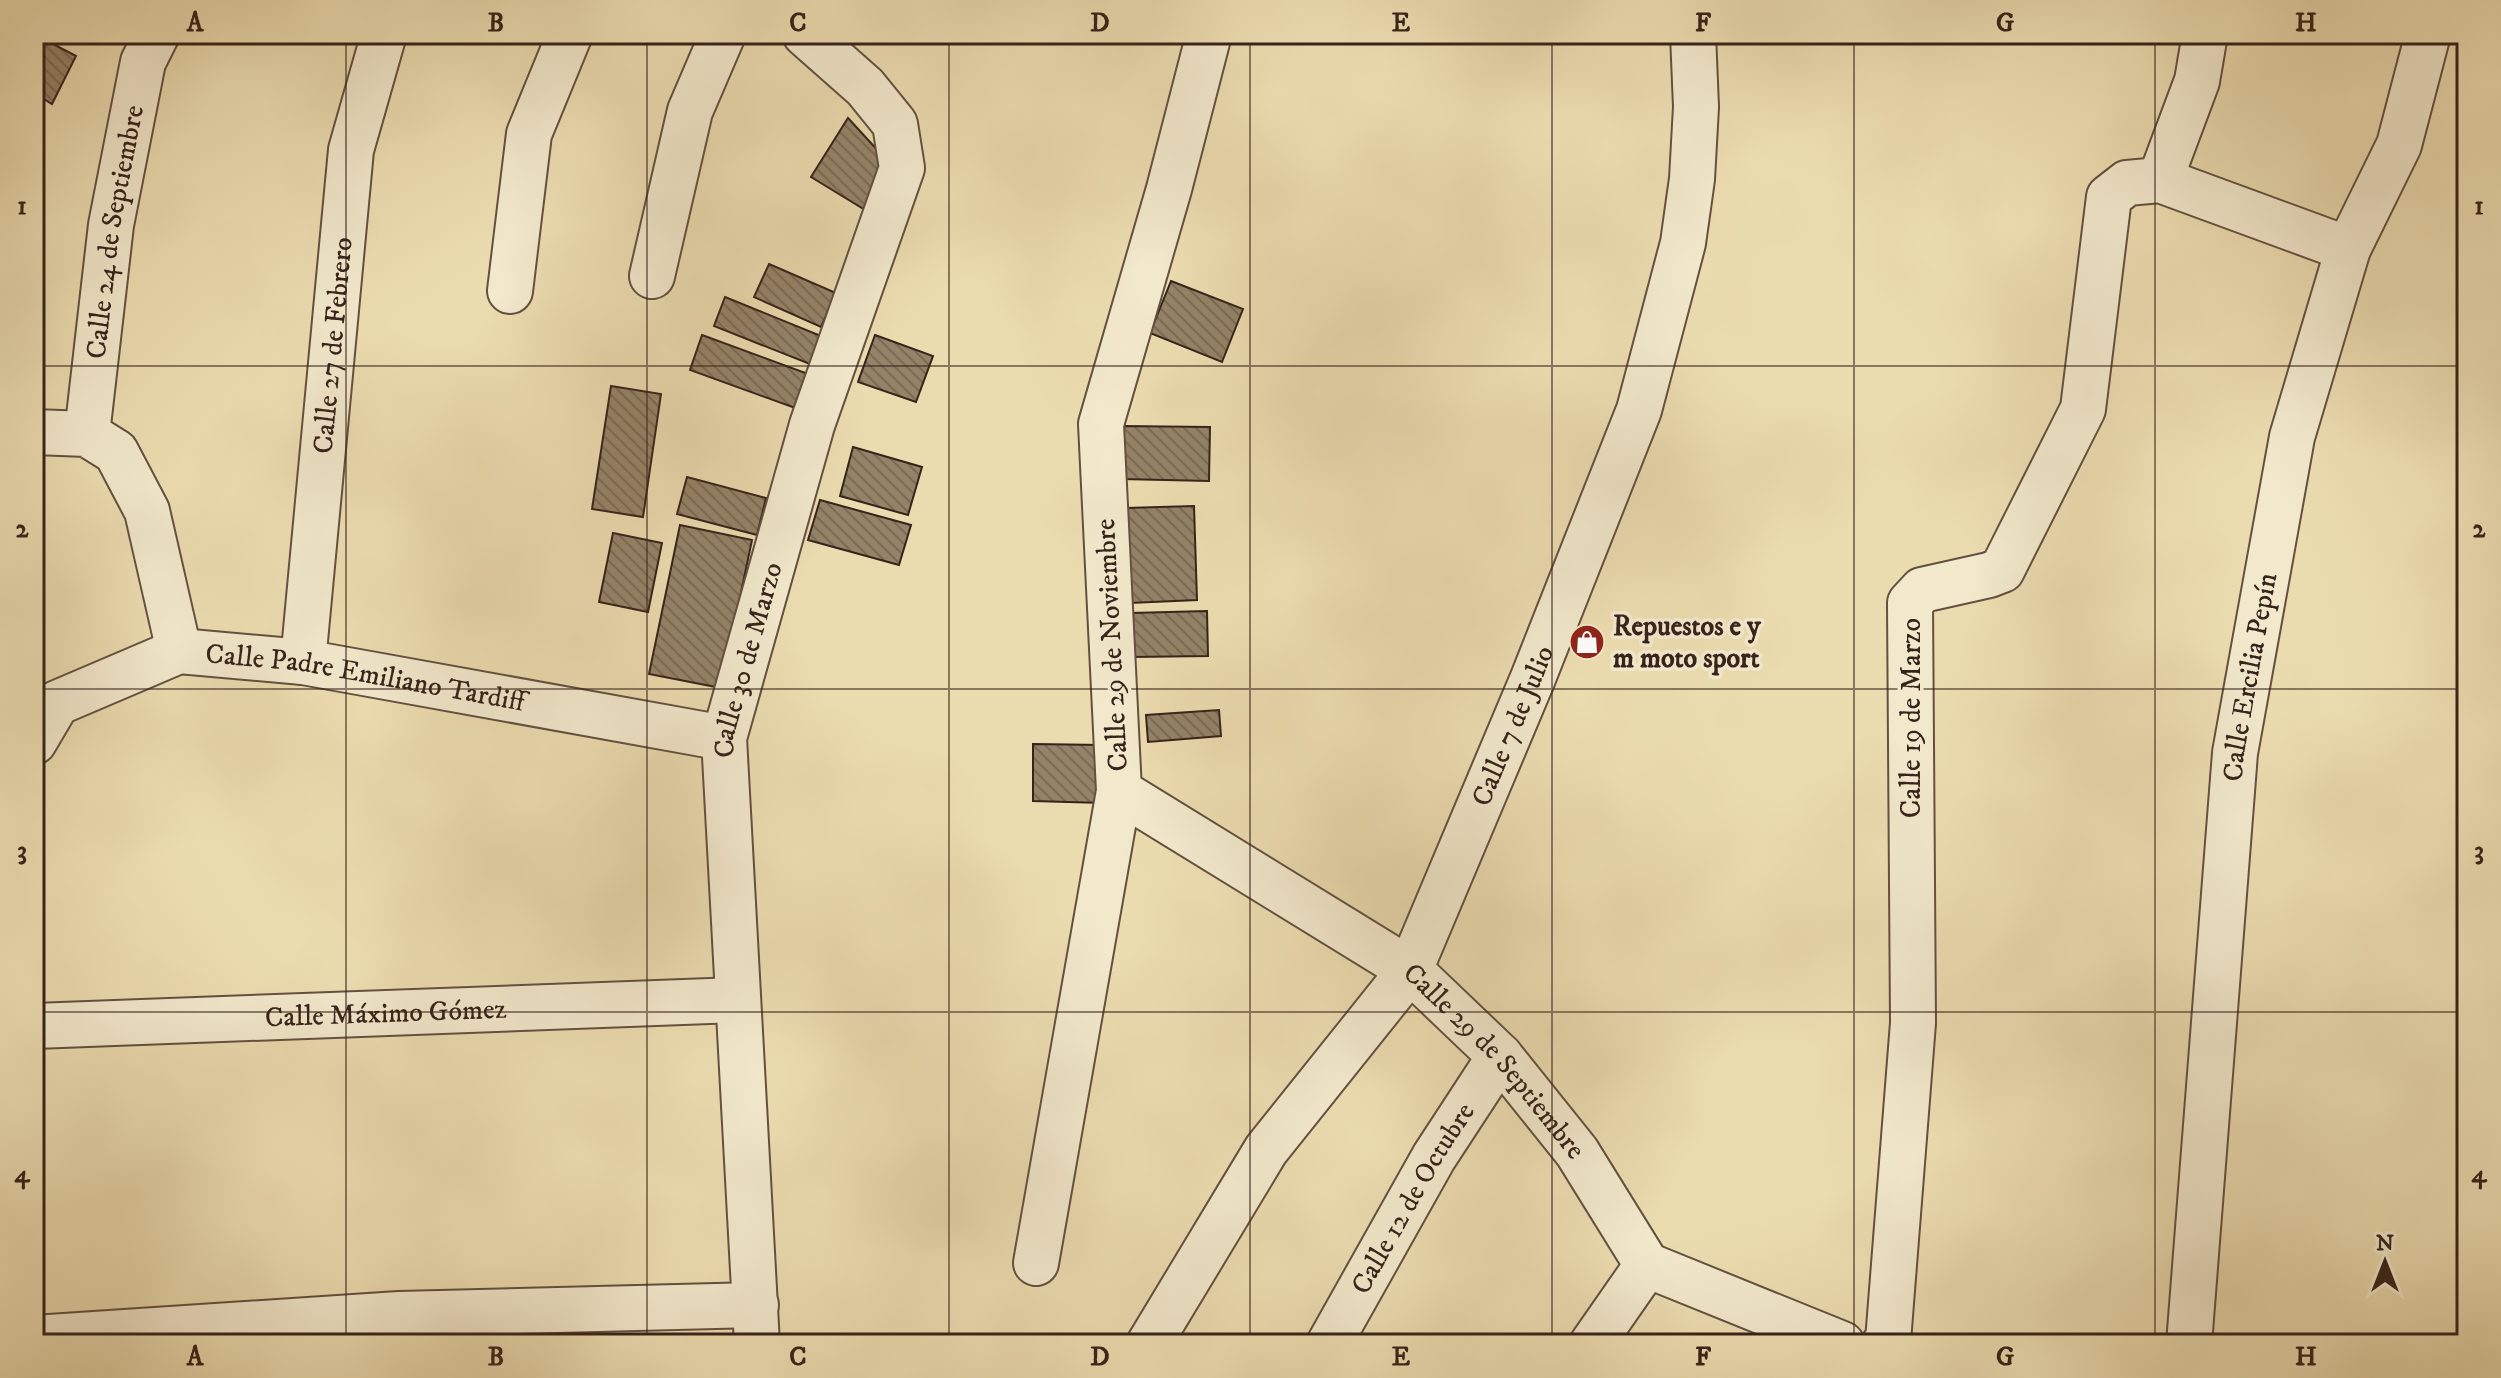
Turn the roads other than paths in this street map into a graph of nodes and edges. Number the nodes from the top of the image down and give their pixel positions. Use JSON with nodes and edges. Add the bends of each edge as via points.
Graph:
{"nodes":[{"id":1,"x":157,"y":34,"type":"edge"},
{"id":2,"x":384,"y":34,"type":"edge"},
{"id":3,"x":570,"y":34,"type":"edge"},
{"id":4,"x":723,"y":34,"type":"edge"},
{"id":5,"x":805,"y":34,"type":"edge"},
{"id":6,"x":1209,"y":34,"type":"edge"},
{"id":7,"x":1693,"y":34,"type":"edge"},
{"id":8,"x":2205,"y":34,"type":"edge"},
{"id":9,"x":2428,"y":34,"type":"edge"},
{"id":10,"x":2160,"y":180,"type":"junction"},
{"id":11,"x":2348,"y":249,"type":"junction"},
{"id":12,"x":652,"y":276,"type":"dead end"},
{"id":13,"x":510,"y":291,"type":"dead end"},
{"id":14,"x":34,"y":432,"type":"edge"},
{"id":15,"x":87,"y":434,"type":"junction"},
{"id":16,"x":179,"y":651,"type":"junction"},
{"id":17,"x":303,"y":662,"type":"junction"},
{"id":18,"x":724,"y":738,"type":"junction"},
{"id":19,"x":34,"y":742,"type":"edge"},
{"id":20,"x":1119,"y":791,"type":"junction"},
{"id":21,"x":1410,"y":970,"type":"junction"},
{"id":22,"x":737,"y":1000,"type":"junction"},
{"id":23,"x":34,"y":1026,"type":"edge"},
{"id":24,"x":1500,"y":1056,"type":"junction"},
{"id":25,"x":1036,"y":1263,"type":"dead end"},
{"id":26,"x":1647,"y":1265,"type":"junction"},
{"id":27,"x":756,"y":1324,"type":"edge"},
{"id":28,"x":34,"y":1338,"type":"edge"},
{"id":29,"x":1886,"y":1343,"type":"edge"},
{"id":30,"x":1149,"y":1344,"type":"edge"},
{"id":31,"x":1329,"y":1344,"type":"edge"},
{"id":32,"x":1592,"y":1344,"type":"edge"},
{"id":33,"x":1842,"y":1344,"type":"edge"},
{"id":34,"x":2189,"y":1344,"type":"edge"}],
"edges":[{"from":1,"to":15,"type":"street","name":"Calle 24 de Septiembre","via":[[143,62],[111,225]]},
{"from":2,"to":17,"type":"street","name":"Calle 27 de Febrero","via":[[351,150]]},
{"from":3,"to":13,"type":"street","via":[[529,134]]},
{"from":4,"to":12,"type":"street","via":[[690,111]]},
{"from":5,"to":18,"type":"street","name":"Calle 30 de Marzo","via":[[865,87],[895,124],[902,168],[812,425]]},
{"from":6,"to":20,"type":"street","name":"Calle 29 de Noviembre","via":[[1101,424]]},
{"from":7,"to":21,"type":"street","name":"Calle 7 de Julio","via":[[1696,107],[1683,243],[1639,410]]},
{"from":8,"to":10,"type":"street","via":[[2197,81]]},
{"from":9,"to":11,"type":"street","name":"Calle Ercilia Pepín","via":[[2399,145]]},
{"from":10,"to":11,"type":"street"},
{"from":10,"to":29,"type":"street","name":"Calle 19 de Marzo","via":[[2127,183],[2109,197],[2083,409],[2002,570],[1922,590],[1910,603],[1913,1023]]},
{"from":11,"to":34,"type":"street","name":"Calle Ercilia Pepín","via":[[2292,437],[2235,753]]},
{"from":14,"to":15,"type":"street"},
{"from":15,"to":16,"type":"street","via":[[116,452],[147,511]]},
{"from":16,"to":17,"type":"street","name":"Calle Padre Emiliano Tardiff"},
{"from":16,"to":19,"type":"street","name":"Calle Padre Emiliano Tardiff","via":[[57,703]]},
{"from":17,"to":18,"type":"street","name":"Calle Padre Emiliano Tardiff"},
{"from":18,"to":22,"type":"street","name":"Calle 30 de Marzo"},
{"from":20,"to":21,"type":"street","name":"Calle 29 de Septiembre"},
{"from":20,"to":25,"type":"street","name":"Calle 29 de Noviembre"},
{"from":21,"to":24,"type":"street","name":"Calle 29 de Septiembre"},
{"from":21,"to":30,"type":"street","name":"Calle 7 de Julio","via":[[1266,1150]]},
{"from":22,"to":23,"type":"street","name":"Calle Máximo Gómez"},
{"from":22,"to":27,"type":"street","name":"Calle 30 de Marzo"},
{"from":24,"to":26,"type":"street","name":"Calle 29 de Septiembre","via":[[1577,1152]]},
{"from":24,"to":31,"type":"street","name":"Calle 12 de Octubre","via":[[1434,1157]]},
{"from":26,"to":32,"type":"street"},
{"from":26,"to":33,"type":"street"},
{"from":27,"to":28,"type":"street","via":[[399,1314]]}]}
